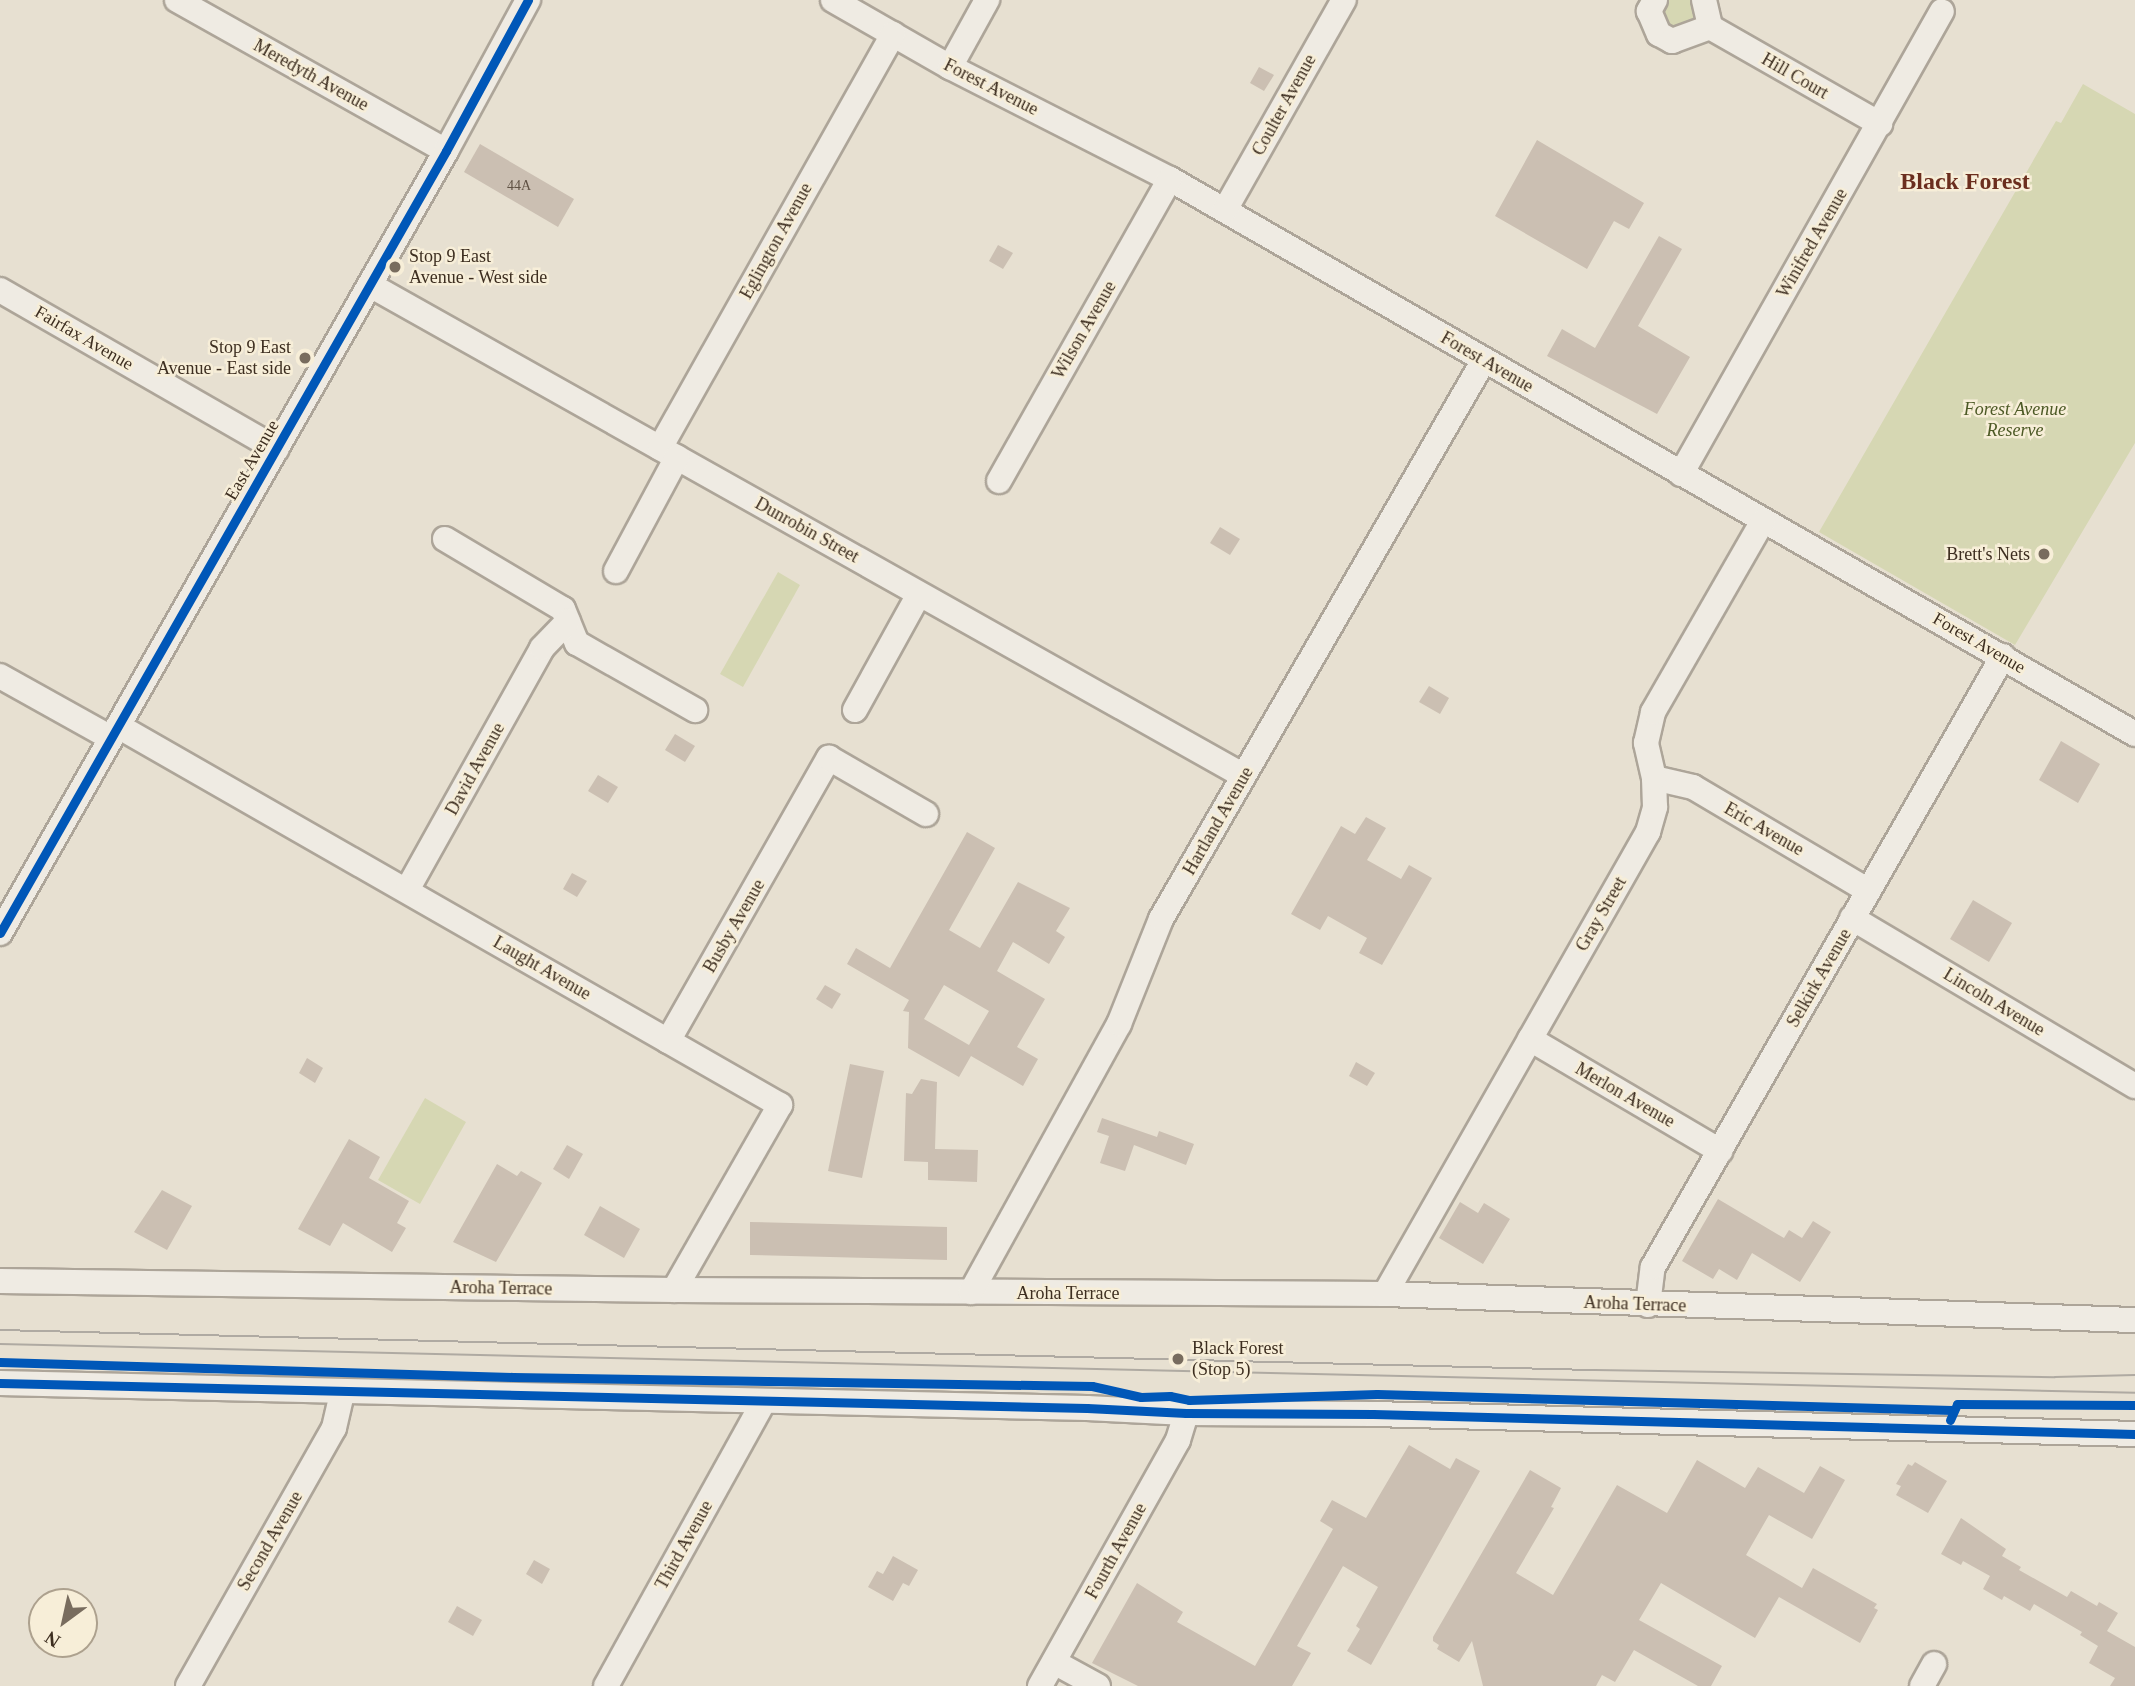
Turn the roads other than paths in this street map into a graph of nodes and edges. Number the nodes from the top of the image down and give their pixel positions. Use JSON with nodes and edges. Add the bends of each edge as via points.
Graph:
{"nodes":[{"id":1,"x":177,"y":0,"type":"edge"},
{"id":2,"x":528,"y":0,"type":"edge"},
{"id":3,"x":833,"y":0,"type":"edge"},
{"id":4,"x":987,"y":0,"type":"edge"},
{"id":5,"x":1343,"y":0,"type":"edge"},
{"id":6,"x":1655,"y":0,"type":"edge"},
{"id":7,"x":1704,"y":0,"type":"edge"},
{"id":8,"x":1942,"y":11,"type":"dead end"},
{"id":9,"x":1710,"y":27,"type":"junction"},
{"id":10,"x":893,"y":34,"type":"junction"},
{"id":11,"x":950,"y":67,"type":"junction"},
{"id":12,"x":1880,"y":124,"type":"junction"},
{"id":13,"x":446,"y":151,"type":"junction"},
{"id":14,"x":1170,"y":179,"type":"junction"},
{"id":15,"x":1224,"y":210,"type":"junction"},
{"id":16,"x":370,"y":285,"type":"junction"},
{"id":17,"x":0,"y":290,"type":"edge"},
{"id":18,"x":1484,"y":360,"type":"junction"},
{"id":19,"x":276,"y":449,"type":"junction"},
{"id":20,"x":668,"y":452,"type":"junction"},
{"id":21,"x":1681,"y":474,"type":"junction"},
{"id":22,"x":999,"y":481,"type":"dead end"},
{"id":23,"x":1763,"y":521,"type":"junction"},
{"id":24,"x":445,"y":539,"type":"dead end"},
{"id":25,"x":616,"y":571,"type":"dead end"},
{"id":26,"x":919,"y":594,"type":"junction"},
{"id":27,"x":568,"y":621,"type":"junction"},
{"id":28,"x":2003,"y":656,"type":"junction"},
{"id":29,"x":0,"y":676,"type":"edge"},
{"id":30,"x":695,"y":710,"type":"dead end"},
{"id":31,"x":855,"y":710,"type":"dead end"},
{"id":32,"x":115,"y":732,"type":"junction"},
{"id":33,"x":2135,"y":734,"type":"edge"},
{"id":34,"x":1244,"y":776,"type":"junction"},
{"id":35,"x":1654,"y":778,"type":"junction"},
{"id":36,"x":926,"y":814,"type":"dead end"},
{"id":37,"x":407,"y":890,"type":"junction"},
{"id":38,"x":1869,"y":891,"type":"junction"},
{"id":39,"x":1852,"y":918,"type":"junction"},
{"id":40,"x":0,"y":933,"type":"edge"},
{"id":41,"x":1530,"y":1039,"type":"junction"},
{"id":42,"x":668,"y":1041,"type":"junction"},
{"id":43,"x":2135,"y":1086,"type":"edge"},
{"id":44,"x":1720,"y":1151,"type":"junction"},
{"id":45,"x":0,"y":1282,"type":"edge"},
{"id":46,"x":674,"y":1290,"type":"junction"},
{"id":47,"x":971,"y":1292,"type":"junction"},
{"id":48,"x":1385,"y":1294,"type":"junction"},
{"id":49,"x":1648,"y":1305,"type":"junction"},
{"id":50,"x":2135,"y":1321,"type":"edge"},
{"id":51,"x":0,"y":1383,"type":"edge"},
{"id":52,"x":342,"y":1392,"type":"junction"},
{"id":53,"x":763,"y":1403,"type":"junction"},
{"id":54,"x":1186,"y":1413,"type":"junction"},
{"id":55,"x":2135,"y":1434,"type":"edge"},
{"id":56,"x":1054,"y":1662,"type":"junction"},
{"id":57,"x":1934,"y":1664,"type":"dead end"},
{"id":58,"x":188,"y":1686,"type":"edge"},
{"id":59,"x":606,"y":1686,"type":"edge"},
{"id":60,"x":1040,"y":1686,"type":"edge"},
{"id":61,"x":1098,"y":1686,"type":"edge"},
{"id":62,"x":1922,"y":1686,"type":"edge"}],
"edges":[{"from":1,"to":13,"type":"street","name":"Meredyth Avenue"},
{"from":2,"to":13,"type":"street","name":"East Avenue"},
{"from":3,"to":10,"type":"street","name":"Forest Avenue"},
{"from":4,"to":11,"type":"street"},
{"from":5,"to":15,"type":"street","name":"Coulter Avenue"},
{"from":6,"to":9,"type":"street","via":[[1649,11],[1658,34],[1672,41]]},
{"from":7,"to":9,"type":"street"},
{"from":8,"to":12,"type":"street","name":"Winifred Avenue"},
{"from":9,"to":12,"type":"street","name":"Hill Court"},
{"from":10,"to":11,"type":"street","name":"Forest Avenue"},
{"from":10,"to":20,"type":"street","name":"Eglington Avenue"},
{"from":11,"to":14,"type":"street","name":"Forest Avenue"},
{"from":12,"to":21,"type":"street","name":"Winifred Avenue"},
{"from":13,"to":16,"type":"street","name":"East Avenue"},
{"from":14,"to":15,"type":"street","name":"Forest Avenue"},
{"from":14,"to":22,"type":"street","name":"Wilson Avenue"},
{"from":15,"to":18,"type":"street","name":"Forest Avenue"},
{"from":16,"to":19,"type":"street","name":"East Avenue"},
{"from":16,"to":20,"type":"street","name":"Dunrobin Street"},
{"from":17,"to":19,"type":"street","name":"Fairfax Avenue"},
{"from":18,"to":21,"type":"street","name":"Forest Avenue"},
{"from":18,"to":34,"type":"street","name":"Hartland Avenue"},
{"from":19,"to":32,"type":"street","name":"East Avenue"},
{"from":20,"to":25,"type":"street","name":"Eglington Avenue"},
{"from":20,"to":26,"type":"street","name":"Dunrobin Street"},
{"from":21,"to":23,"type":"street","name":"Forest Avenue"},
{"from":23,"to":28,"type":"street","name":"Forest Avenue"},
{"from":23,"to":35,"type":"street","name":"Gray Street","via":[[1653,712],[1646,743]]},
{"from":24,"to":27,"type":"street","via":[[563,609]]},
{"from":26,"to":31,"type":"street"},
{"from":26,"to":34,"type":"street","name":"Dunrobin Street"},
{"from":27,"to":30,"type":"street","via":[[577,643]]},
{"from":27,"to":37,"type":"street","name":"David Avenue","via":[[542,648]]},
{"from":28,"to":33,"type":"street","name":"Forest Avenue"},
{"from":28,"to":38,"type":"street","name":"Selkirk Avenue"},
{"from":29,"to":32,"type":"street","name":"Laught Avenue"},
{"from":32,"to":37,"type":"street","name":"Laught Avenue"},
{"from":32,"to":40,"type":"street","name":"East Avenue"},
{"from":34,"to":47,"type":"street","name":"Hartland Avenue","via":[[1161,919],[1119,1024]]},
{"from":35,"to":38,"type":"street","name":"Eric Avenue","via":[[1693,788]]},
{"from":35,"to":41,"type":"street","name":"Gray Street","via":[[1655,807],[1648,832]]},
{"from":36,"to":42,"type":"street","name":"Busby Avenue","via":[[829,758]]},
{"from":37,"to":42,"type":"street","name":"Laught Avenue"},
{"from":38,"to":39,"type":"street","name":"Selkirk Avenue"},
{"from":39,"to":43,"type":"street","name":"Lincoln Avenue"},
{"from":39,"to":44,"type":"street","name":"Selkirk Avenue"},
{"from":41,"to":44,"type":"street","name":"Merlon Avenue"},
{"from":41,"to":48,"type":"street","name":"Gray Street"},
{"from":42,"to":46,"type":"street","name":"Laught Avenue","via":[[780,1105]]},
{"from":44,"to":49,"type":"street","name":"Selkirk Avenue","via":[[1653,1267]]},
{"from":45,"to":46,"type":"street","name":"Aroha Terrace"},
{"from":46,"to":47,"type":"street","name":"Aroha Terrace"},
{"from":47,"to":48,"type":"street","name":"Aroha Terrace"},
{"from":48,"to":49,"type":"street","name":"Aroha Terrace"},
{"from":49,"to":50,"type":"street","name":"Aroha Terrace"},
{"from":51,"to":52,"type":"street"},
{"from":52,"to":53,"type":"street"},
{"from":52,"to":58,"type":"street","name":"Second Avenue","via":[[334,1428]]},
{"from":53,"to":54,"type":"street"},
{"from":53,"to":59,"type":"street","name":"Third Avenue"},
{"from":54,"to":55,"type":"street"},
{"from":54,"to":56,"type":"street","name":"Fourth Avenue","via":[[1178,1440]]},
{"from":56,"to":60,"type":"street","name":"Fourth Avenue"},
{"from":56,"to":61,"type":"street"},
{"from":57,"to":62,"type":"street"}]}
